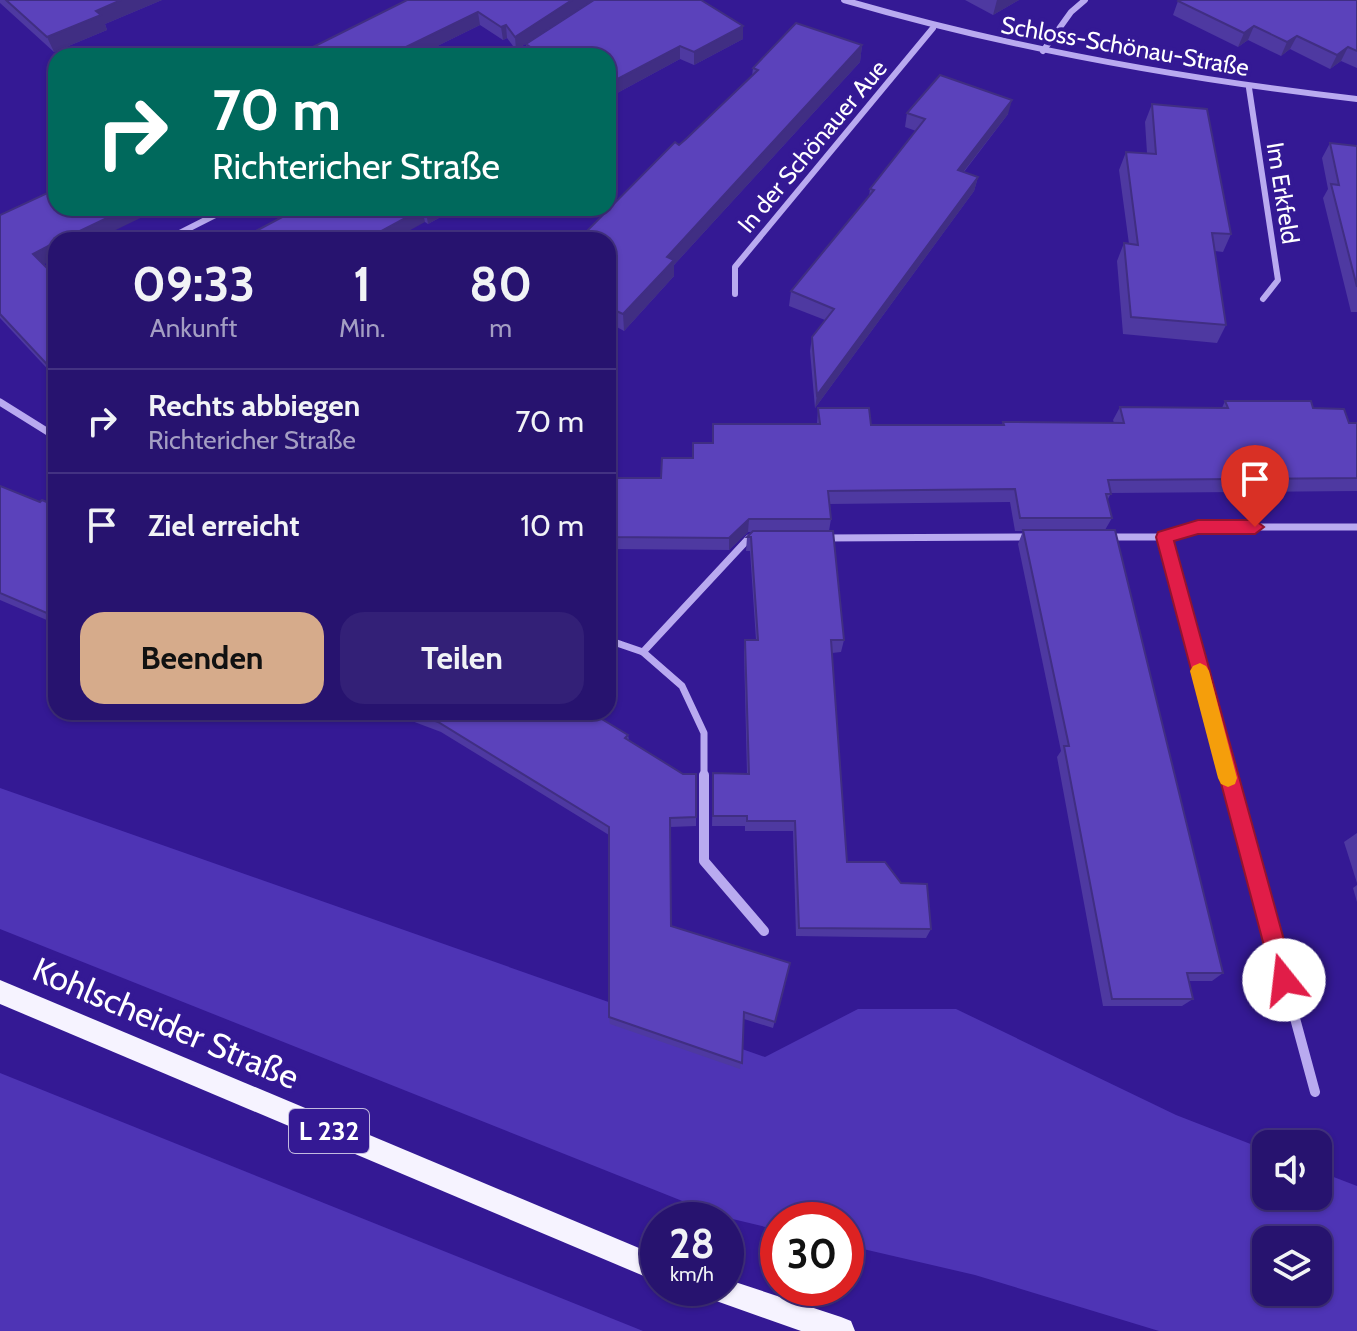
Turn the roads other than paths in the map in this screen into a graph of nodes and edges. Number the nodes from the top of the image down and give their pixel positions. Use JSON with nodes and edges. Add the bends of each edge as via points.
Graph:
{"nodes":[{"id":1,"x":844,"y":0,"type":"edge"},
{"id":2,"x":1085,"y":0,"type":"edge"},
{"id":3,"x":933,"y":28,"type":"junction"},
{"id":4,"x":544,"y":40,"type":"edge"},
{"id":5,"x":531,"y":48,"type":"edge"},
{"id":6,"x":1043,"y":51,"type":"junction"},
{"id":7,"x":1249,"y":88,"type":"junction"},
{"id":8,"x":1357,"y":99,"type":"edge"},
{"id":9,"x":213,"y":216,"type":"edge"},
{"id":10,"x":182,"y":232,"type":"edge"},
{"id":11,"x":735,"y":294,"type":"dead end"},
{"id":12,"x":1263,"y":299,"type":"dead end"},
{"id":13,"x":0,"y":402,"type":"edge"},
{"id":14,"x":48,"y":432,"type":"edge"},
{"id":15,"x":1357,"y":527,"type":"edge"},
{"id":16,"x":1037,"y":537,"type":"edge"},
{"id":17,"x":1100,"y":537,"type":"edge"},
{"id":18,"x":1164,"y":537,"type":"junction"},
{"id":19,"x":765,"y":538,"type":"edge"},
{"id":20,"x":813,"y":538,"type":"edge"},
{"id":21,"x":616,"y":643,"type":"edge"},
{"id":22,"x":643,"y":652,"type":"junction"},
{"id":23,"x":764,"y":931,"type":"dead end"},
{"id":24,"x":0,"y":992,"type":"edge"},
{"id":25,"x":1315,"y":1092,"type":"dead end"},
{"id":26,"x":640,"y":1261,"type":"edge"},
{"id":27,"x":744,"y":1298,"type":"edge"},
{"id":28,"x":841,"y":1331,"type":"edge"}],
"edges":[{"from":1,"to":3,"type":"street","name":"Schloss-Schönau-Straße"},
{"from":2,"to":6,"type":"street"},
{"from":3,"to":6,"type":"street","name":"Schloss-Schönau-Straße"},
{"from":3,"to":11,"type":"street","name":"In der Schönauer Aue","via":[[735,267]]},
{"from":4,"to":5,"type":"street"},
{"from":6,"to":7,"type":"street","name":"Schloss-Schönau-Straße"},
{"from":7,"to":8,"type":"street","name":"Schloss-Schönau-Straße"},
{"from":7,"to":12,"type":"street","name":"Im Erkfeld","via":[[1278,280]]},
{"from":9,"to":10,"type":"street"},
{"from":13,"to":14,"type":"street"},
{"from":15,"to":18,"type":"street","via":[[1198,527]]},
{"from":16,"to":20,"type":"street"},
{"from":17,"to":18,"type":"street"},
{"from":18,"to":25,"type":"street"},
{"from":19,"to":22,"type":"street","via":[[749,538]]},
{"from":21,"to":22,"type":"street"},
{"from":22,"to":23,"type":"street","via":[[682,686],[704,733],[704,861]]},
{"from":24,"to":26,"type":"main road","name":"Kohlscheider Straße","number":"L 232"},
{"from":27,"to":28,"type":"main road"}]}
